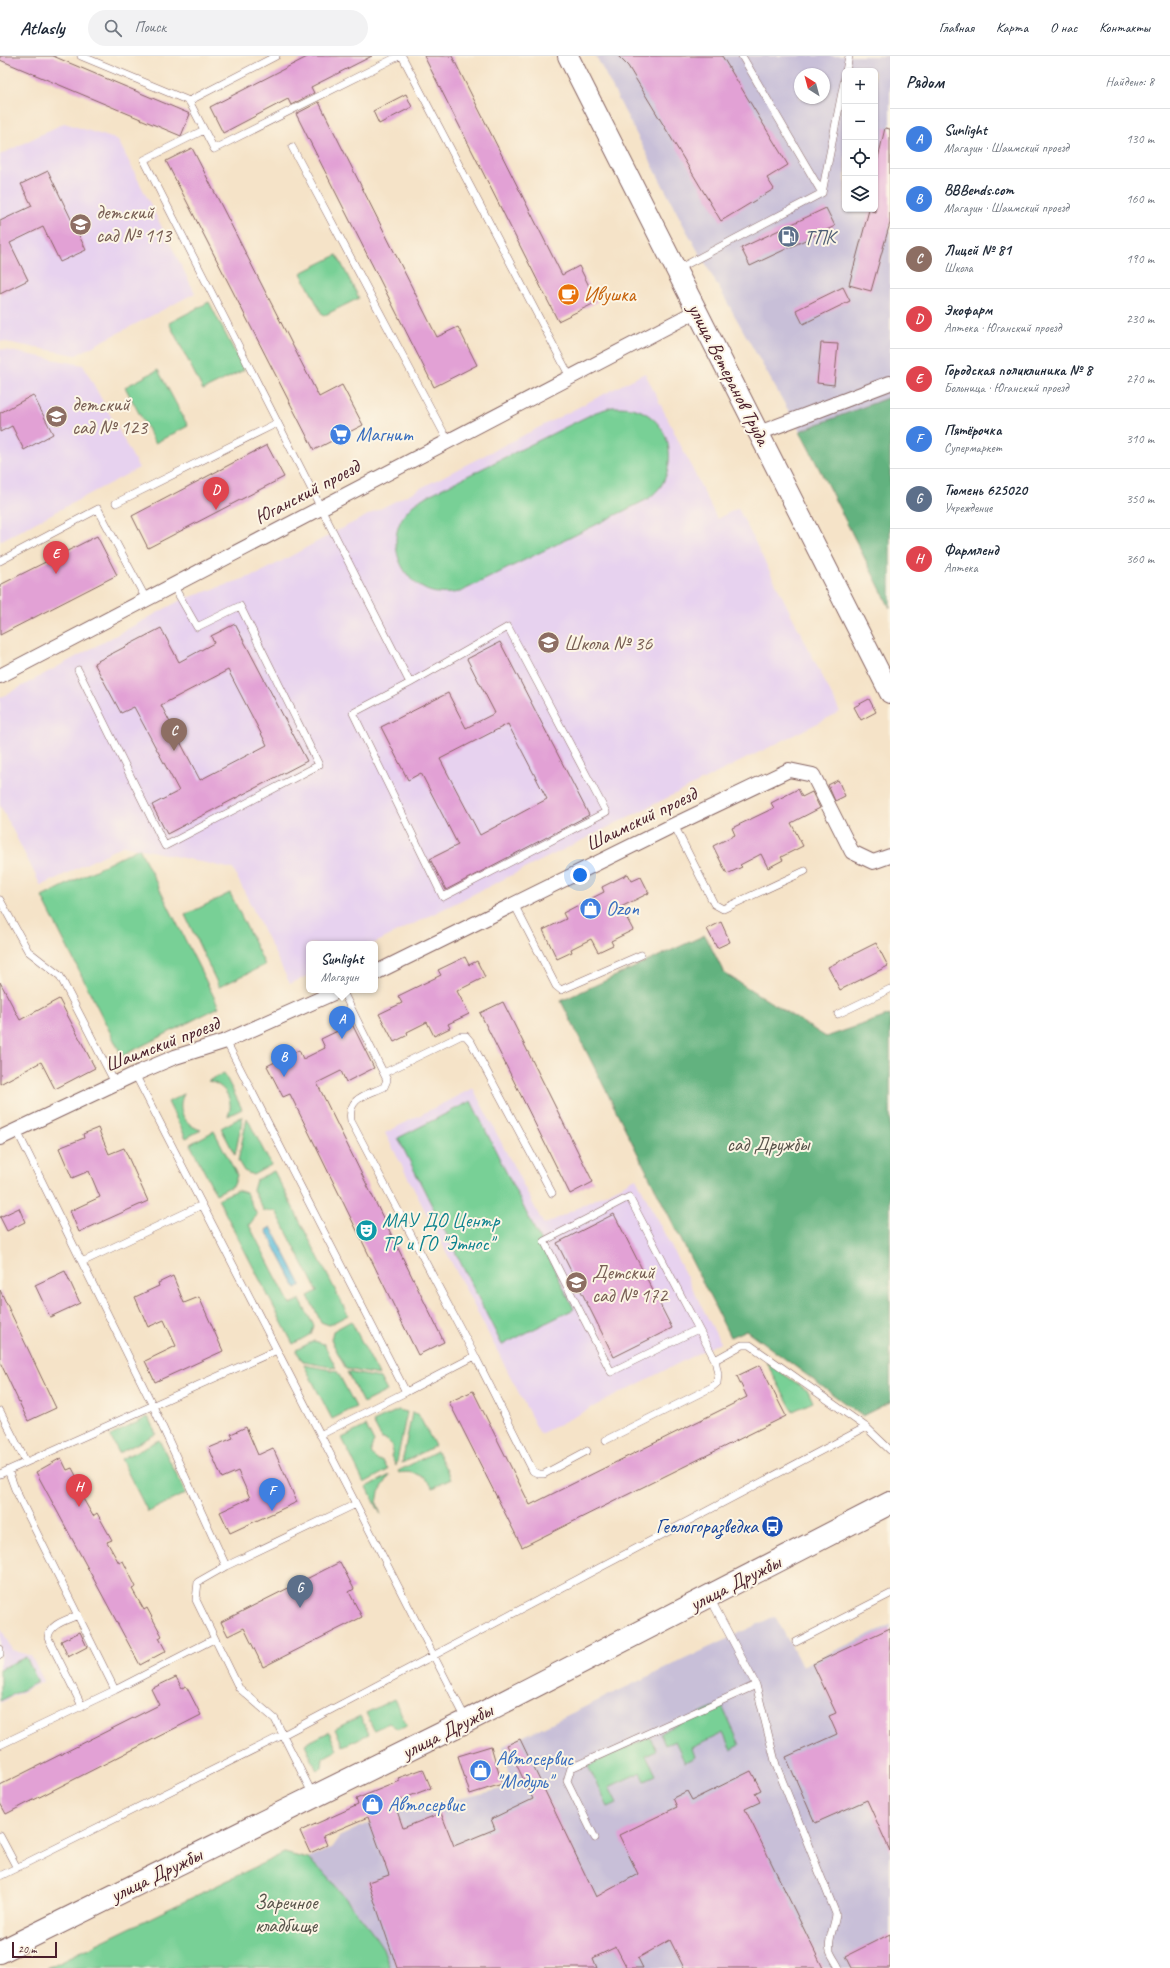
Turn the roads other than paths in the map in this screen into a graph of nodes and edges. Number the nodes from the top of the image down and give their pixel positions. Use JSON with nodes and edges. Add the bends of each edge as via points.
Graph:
{"nodes":[{"id":1,"x":81,"y":56,"type":"edge"},
{"id":2,"x":276,"y":56,"type":"edge"},
{"id":3,"x":400,"y":56,"type":"edge"},
{"id":4,"x":568,"y":56,"type":"edge"},
{"id":5,"x":742,"y":56,"type":"edge"},
{"id":6,"x":849,"y":56,"type":"edge"},
{"id":7,"x":847,"y":68,"type":"edge"},
{"id":8,"x":842,"y":92,"type":"edge"},
{"id":9,"x":189,"y":101,"type":"junction"},
{"id":10,"x":204,"y":130,"type":"junction"},
{"id":11,"x":292,"y":147,"type":"dead end"},
{"id":12,"x":822,"y":193,"type":"junction"},
{"id":13,"x":676,"y":270,"type":"junction"},
{"id":14,"x":697,"y":311,"type":"junction"},
{"id":15,"x":570,"y":378,"type":"junction"},
{"id":16,"x":890,"y":383,"type":"edge"},
{"id":17,"x":277,"y":423,"type":"junction"},
{"id":18,"x":759,"y":433,"type":"junction"},
{"id":19,"x":448,"y":441,"type":"junction"},
{"id":20,"x":116,"y":503,"type":"dead end"},
{"id":21,"x":320,"y":508,"type":"junction"},
{"id":22,"x":0,"y":561,"type":"edge"},
{"id":23,"x":173,"y":585,"type":"junction"},
{"id":24,"x":146,"y":599,"type":"junction"},
{"id":25,"x":78,"y":670,"type":"dead end"},
{"id":26,"x":0,"y":676,"type":"edge"},
{"id":27,"x":410,"y":682,"type":"junction"},
{"id":28,"x":890,"y":693,"type":"edge"},
{"id":29,"x":674,"y":825,"type":"junction"},
{"id":30,"x":890,"y":856,"type":"edge"},
{"id":31,"x":806,"y":870,"type":"dead end"},
{"id":32,"x":0,"y":900,"type":"edge"},
{"id":33,"x":514,"y":904,"type":"junction"},
{"id":34,"x":641,"y":954,"type":"dead end"},
{"id":35,"x":378,"y":972,"type":"edge"},
{"id":36,"x":890,"y":989,"type":"edge"},
{"id":37,"x":334,"y":993,"type":"edge"},
{"id":38,"x":343,"y":993,"type":"edge"},
{"id":39,"x":838,"y":1014,"type":"dead end"},
{"id":40,"x":226,"y":1041,"type":"junction"},
{"id":41,"x":384,"y":1073,"type":"junction"},
{"id":42,"x":135,"y":1074,"type":"junction"},
{"id":43,"x":115,"y":1083,"type":"junction"},
{"id":44,"x":17,"y":1131,"type":"junction"},
{"id":45,"x":0,"y":1138,"type":"edge"},
{"id":46,"x":552,"y":1193,"type":"dead end"},
{"id":47,"x":202,"y":1205,"type":"junction"},
{"id":48,"x":82,"y":1262,"type":"junction"},
{"id":49,"x":698,"y":1329,"type":"junction"},
{"id":50,"x":277,"y":1350,"type":"junction"},
{"id":51,"x":475,"y":1356,"type":"junction"},
{"id":52,"x":715,"y":1360,"type":"junction"},
{"id":53,"x":406,"y":1392,"type":"junction"},
{"id":54,"x":153,"y":1406,"type":"junction"},
{"id":55,"x":0,"y":1411,"type":"edge"},
{"id":56,"x":866,"y":1427,"type":"junction"},
{"id":57,"x":320,"y":1436,"type":"junction"},
{"id":58,"x":606,"y":1440,"type":"dead end"},
{"id":59,"x":890,"y":1450,"type":"edge"},
{"id":60,"x":587,"y":1451,"type":"dead end"},
{"id":61,"x":26,"y":1462,"type":"junction"},
{"id":62,"x":8,"y":1470,"type":"junction"},
{"id":63,"x":0,"y":1474,"type":"edge"},
{"id":64,"x":890,"y":1503,"type":"edge"},
{"id":65,"x":356,"y":1504,"type":"junction"},
{"id":66,"x":226,"y":1566,"type":"junction"},
{"id":67,"x":890,"y":1594,"type":"edge"},
{"id":68,"x":709,"y":1596,"type":"junction"},
{"id":69,"x":78,"y":1614,"type":"junction"},
{"id":70,"x":214,"y":1639,"type":"junction"},
{"id":71,"x":796,"y":1642,"type":"dead end"},
{"id":72,"x":0,"y":1649,"type":"edge"},
{"id":73,"x":0,"y":1655,"type":"edge"},
{"id":74,"x":434,"y":1656,"type":"junction"},
{"id":75,"x":756,"y":1685,"type":"junction"},
{"id":76,"x":115,"y":1690,"type":"junction"},
{"id":77,"x":82,"y":1706,"type":"junction"},
{"id":78,"x":467,"y":1721,"type":"junction"},
{"id":79,"x":283,"y":1735,"type":"junction"},
{"id":80,"x":0,"y":1745,"type":"edge"},
{"id":81,"x":313,"y":1797,"type":"junction"},
{"id":82,"x":0,"y":1836,"type":"edge"},
{"id":83,"x":596,"y":1838,"type":"dead end"},
{"id":84,"x":17,"y":1868,"type":"junction"},
{"id":85,"x":0,"y":1876,"type":"edge"},
{"id":86,"x":0,"y":1952,"type":"edge"},
{"id":87,"x":839,"y":1968,"type":"edge"}],
"edges":[{"from":1,"to":9,"type":"lane"},
{"from":2,"to":9,"type":"lane"},
{"from":3,"to":10,"type":"lane","via":[[214,149]]},
{"from":3,"to":15,"type":"lane"},
{"from":4,"to":13,"type":"main road","name":"улица Ветеранов Труда"},
{"from":5,"to":12,"type":"lane"},
{"from":6,"to":7,"type":"lane"},
{"from":8,"to":12,"type":"lane"},
{"from":9,"to":10,"type":"lane"},
{"from":10,"to":17,"type":"lane","via":[[144,160]]},
{"from":11,"to":19,"type":"lane"},
{"from":12,"to":13,"type":"lane"},
{"from":13,"to":14,"type":"main road","name":"улица Ветеранов Труда"},
{"from":14,"to":15,"type":"street","name":"Юганский проезд"},
{"from":14,"to":18,"type":"main road","name":"улица Ветеранов Труда"},
{"from":15,"to":19,"type":"street","name":"Юганский проезд"},
{"from":16,"to":18,"type":"street"},
{"from":17,"to":20,"type":"lane"},
{"from":17,"to":21,"type":"lane"},
{"from":18,"to":28,"type":"main road","name":"улица Ветеранов Труда"},
{"from":19,"to":21,"type":"street","name":"Юганский проезд"},
{"from":21,"to":23,"type":"street","name":"Юганский проезд"},
{"from":21,"to":27,"type":"lane"},
{"from":22,"to":24,"type":"lane","via":[[98,510]]},
{"from":23,"to":24,"type":"street","name":"Юганский проезд"},
{"from":23,"to":25,"type":"lane","via":[[197,627],[240,606],[319,765],[165,846]]},
{"from":24,"to":26,"type":"street","name":"Юганский проезд"},
{"from":27,"to":27,"type":"lane","via":[[353,714],[443,897],[606,812],[508,627]]},
{"from":29,"to":30,"type":"street","name":"Шаимский проезд","via":[[789,770],[813,775],[852,852],[874,862]]},
{"from":29,"to":31,"type":"lane","via":[[714,904],[719,908],[723,909]]},
{"from":29,"to":33,"type":"street","name":"Шаимский проезд"},
{"from":32,"to":43,"type":"lane","via":[[28,951],[60,976]]},
{"from":33,"to":34,"type":"lane","via":[[556,986],[561,990]]},
{"from":33,"to":35,"type":"street","name":"Шаимский проезд"},
{"from":36,"to":39,"type":"lane"},
{"from":37,"to":40,"type":"street","name":"Шаимский проезд"},
{"from":38,"to":41,"type":"lane"},
{"from":40,"to":42,"type":"street","name":"Шаимский проезд","via":[[175,1057]]},
{"from":40,"to":53,"type":"lane"},
{"from":41,"to":46,"type":"lane","via":[[460,1036],[466,1036]]},
{"from":41,"to":51,"type":"lane","via":[[387,1080],[384,1087],[353,1102],[349,1110],[351,1120]]},
{"from":42,"to":43,"type":"street","name":"Шаимский проезд"},
{"from":42,"to":47,"type":"lane"},
{"from":43,"to":44,"type":"street","name":"Шаимский проезд"},
{"from":44,"to":45,"type":"street","name":"Шаимский проезд"},
{"from":44,"to":48,"type":"lane"},
{"from":47,"to":48,"type":"lane"},
{"from":47,"to":50,"type":"lane"},
{"from":48,"to":54,"type":"lane"},
{"from":49,"to":49,"type":"lane","via":[[629,1197],[544,1241],[611,1372]]},
{"from":49,"to":52,"type":"lane"},
{"from":50,"to":54,"type":"lane"},
{"from":50,"to":57,"type":"lane"},
{"from":51,"to":53,"type":"lane"},
{"from":51,"to":60,"type":"lane","via":[[533,1471],[544,1474]]},
{"from":52,"to":56,"type":"lane","via":[[742,1345],[750,1346]]},
{"from":52,"to":58,"type":"lane","via":[[718,1374],[712,1387]]},
{"from":53,"to":57,"type":"lane"},
{"from":54,"to":61,"type":"lane"},
{"from":54,"to":66,"type":"lane"},
{"from":55,"to":61,"type":"lane"},
{"from":56,"to":59,"type":"lane"},
{"from":56,"to":74,"type":"lane"},
{"from":57,"to":65,"type":"lane"},
{"from":61,"to":62,"type":"lane"},
{"from":62,"to":63,"type":"lane"},
{"from":62,"to":69,"type":"lane"},
{"from":64,"to":68,"type":"main road","name":"улица Дружбы"},
{"from":65,"to":66,"type":"lane"},
{"from":65,"to":74,"type":"lane"},
{"from":66,"to":70,"type":"lane","via":[[198,1582],[196,1600]]},
{"from":67,"to":71,"type":"lane"},
{"from":68,"to":75,"type":"lane"},
{"from":68,"to":78,"type":"main road","name":"улица Дружбы"},
{"from":69,"to":76,"type":"lane"},
{"from":69,"to":77,"type":"lane","via":[[53,1627],[48,1632],[48,1638]]},
{"from":70,"to":76,"type":"lane"},
{"from":70,"to":79,"type":"lane","via":[[239,1688],[274,1719]]},
{"from":72,"to":73,"type":"lane"},
{"from":74,"to":78,"type":"lane"},
{"from":74,"to":79,"type":"lane"},
{"from":75,"to":83,"type":"lane","via":[[571,1768],[567,1781]]},
{"from":75,"to":87,"type":"lane","via":[[776,1765],[836,1914],[830,1950]]},
{"from":76,"to":77,"type":"lane"},
{"from":77,"to":80,"type":"lane"},
{"from":78,"to":81,"type":"main road","name":"улица Дружбы"},
{"from":79,"to":81,"type":"lane"},
{"from":79,"to":84,"type":"lane"},
{"from":81,"to":86,"type":"main road","name":"улица Дружбы"},
{"from":82,"to":84,"type":"lane"},
{"from":84,"to":85,"type":"lane"}]}
